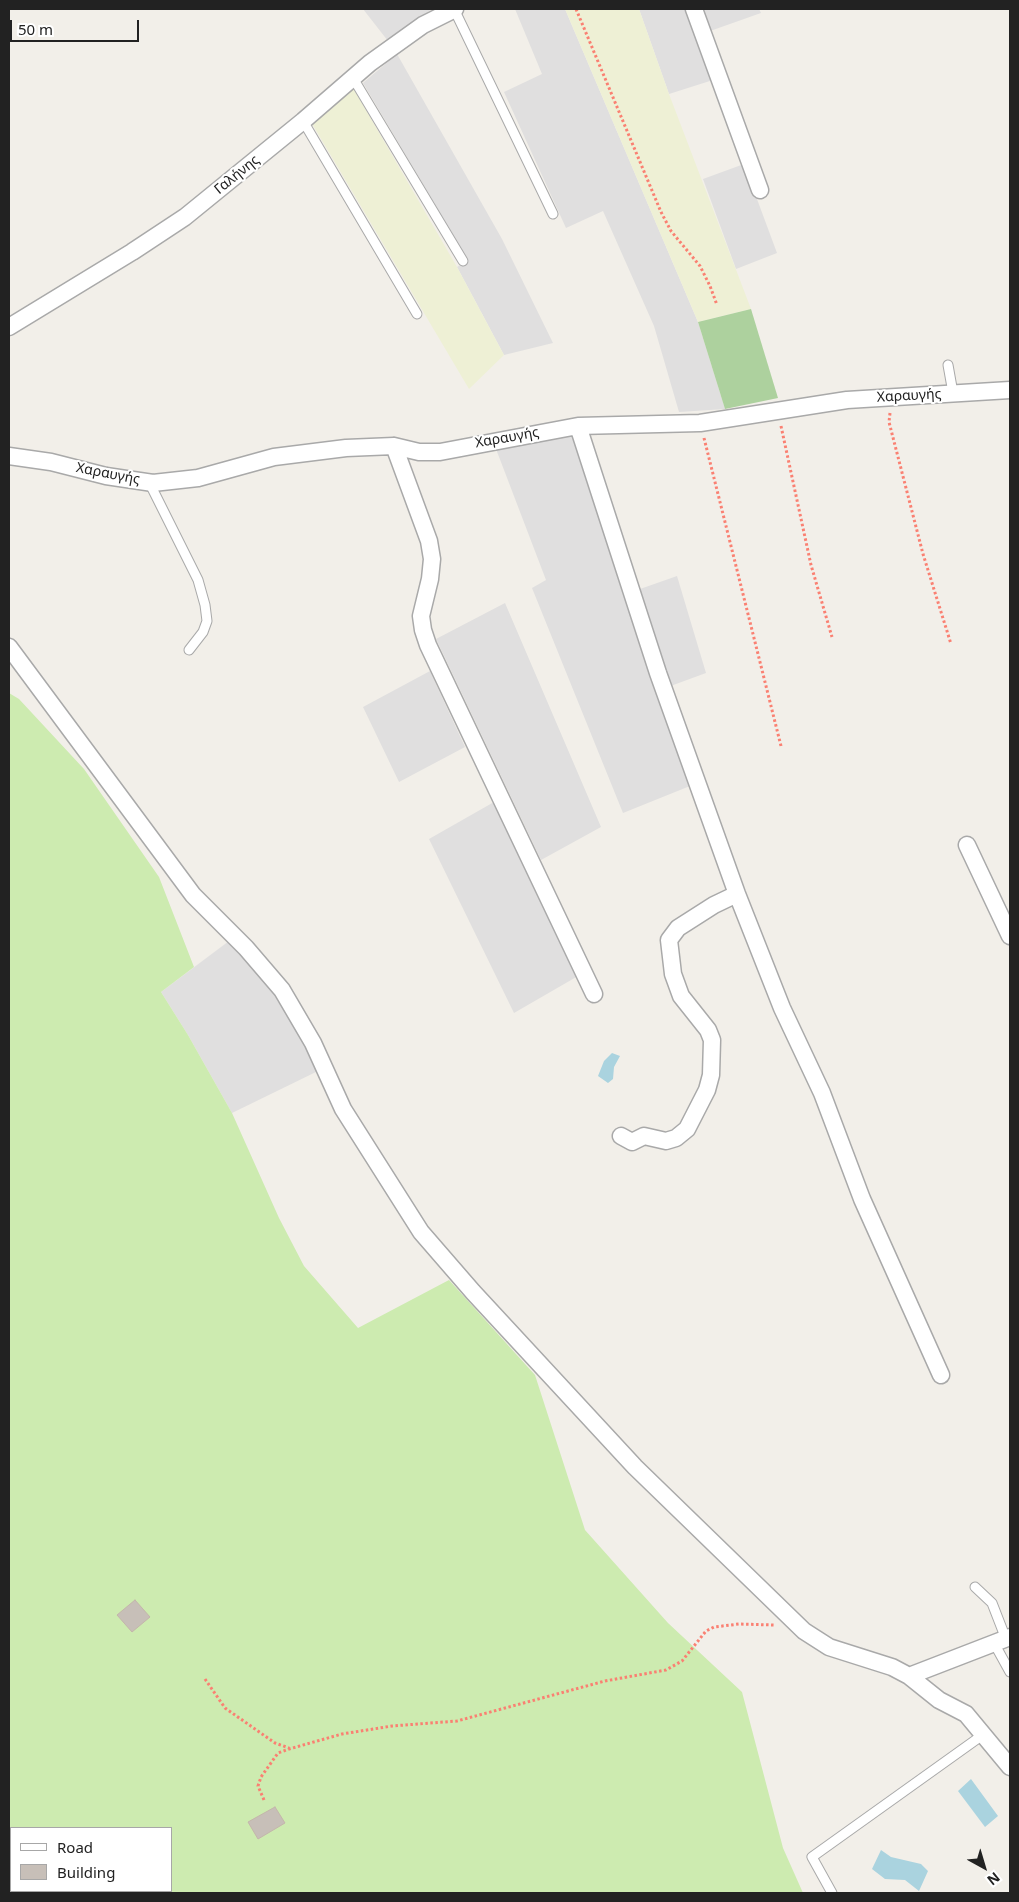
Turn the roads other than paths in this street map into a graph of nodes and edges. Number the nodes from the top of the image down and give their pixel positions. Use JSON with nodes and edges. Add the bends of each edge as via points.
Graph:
{"nodes":[{"id":1,"x":454,"y":9,"type":"edge"},
{"id":2,"x":694,"y":9,"type":"edge"},
{"id":3,"x":353,"y":78,"type":"junction"},
{"id":4,"x":303,"y":121,"type":"junction"},
{"id":5,"x":760,"y":190,"type":"dead end"},
{"id":6,"x":553,"y":214,"type":"dead end"},
{"id":7,"x":463,"y":262,"type":"dead end"},
{"id":8,"x":416,"y":314,"type":"dead end"},
{"id":9,"x":9,"y":327,"type":"edge"},
{"id":10,"x":948,"y":365,"type":"dead end"},
{"id":11,"x":1010,"y":390,"type":"edge"},
{"id":12,"x":953,"y":393,"type":"junction"},
{"id":13,"x":578,"y":426,"type":"junction"},
{"id":14,"x":394,"y":446,"type":"junction"},
{"id":15,"x":9,"y":456,"type":"edge"},
{"id":16,"x":149,"y":482,"type":"junction"},
{"id":17,"x":9,"y":647,"type":"edge"},
{"id":18,"x":189,"y":650,"type":"dead end"},
{"id":19,"x":967,"y":845,"type":"dead end"},
{"id":20,"x":738,"y":894,"type":"junction"},
{"id":21,"x":1010,"y":936,"type":"edge"},
{"id":22,"x":594,"y":994,"type":"dead end"},
{"id":23,"x":621,"y":1136,"type":"dead end"},
{"id":24,"x":941,"y":1375,"type":"dead end"},
{"id":25,"x":975,"y":1587,"type":"dead end"},
{"id":26,"x":1003,"y":1639,"type":"edge"},
{"id":27,"x":1010,"y":1672,"type":"edge"},
{"id":28,"x":909,"y":1676,"type":"junction"},
{"id":29,"x":984,"y":1734,"type":"junction"},
{"id":30,"x":1010,"y":1767,"type":"edge"},
{"id":31,"x":832,"y":1893,"type":"edge"}],
"edges":[{"from":1,"to":3,"type":"street","name":"Γαλήνης","via":[[423,25]]},
{"from":1,"to":6,"type":"lane"},
{"from":2,"to":5,"type":"street"},
{"from":3,"to":4,"type":"street","name":"Γαλήνης"},
{"from":3,"to":7,"type":"lane"},
{"from":4,"to":8,"type":"lane"},
{"from":4,"to":9,"type":"street","name":"Γαλήνης","via":[[185,217]]},
{"from":10,"to":12,"type":"lane"},
{"from":11,"to":12,"type":"street","name":"Χαραυγής"},
{"from":12,"to":13,"type":"street","name":"Χαραυγής","via":[[847,400],[700,423]]},
{"from":13,"to":14,"type":"street","name":"Χαραυγής","via":[[440,452],[419,452]]},
{"from":13,"to":20,"type":"street","via":[[658,673]]},
{"from":14,"to":16,"type":"street","name":"Χαραυγής","via":[[274,457],[198,478]]},
{"from":14,"to":22,"type":"street","via":[[429,541],[432,559],[421,616],[428,645]]},
{"from":15,"to":16,"type":"street","name":"Χαραυγής"},
{"from":16,"to":18,"type":"lane","via":[[198,580],[206,605],[207,621],[203,632]]},
{"from":17,"to":28,"type":"street","via":[[193,895],[282,990],[312,1043],[342,1109],[421,1232],[473,1292],[635,1467],[804,1631],[829,1647],[892,1667]]},
{"from":19,"to":21,"type":"street"},
{"from":20,"to":23,"type":"street","via":[[678,928],[669,940],[681,996],[704,1024],[712,1040],[707,1090],[686,1129],[676,1138],[666,1141],[644,1136],[632,1142]]},
{"from":20,"to":24,"type":"street","via":[[782,1008],[822,1093],[862,1199]]},
{"from":25,"to":26,"type":"lane","via":[[992,1603]]},
{"from":26,"to":27,"type":"lane"},
{"from":26,"to":28,"type":"street"},
{"from":28,"to":29,"type":"street","via":[[939,1700],[966,1714]]},
{"from":29,"to":30,"type":"street"},
{"from":29,"to":31,"type":"lane","via":[[812,1858]]}]}
